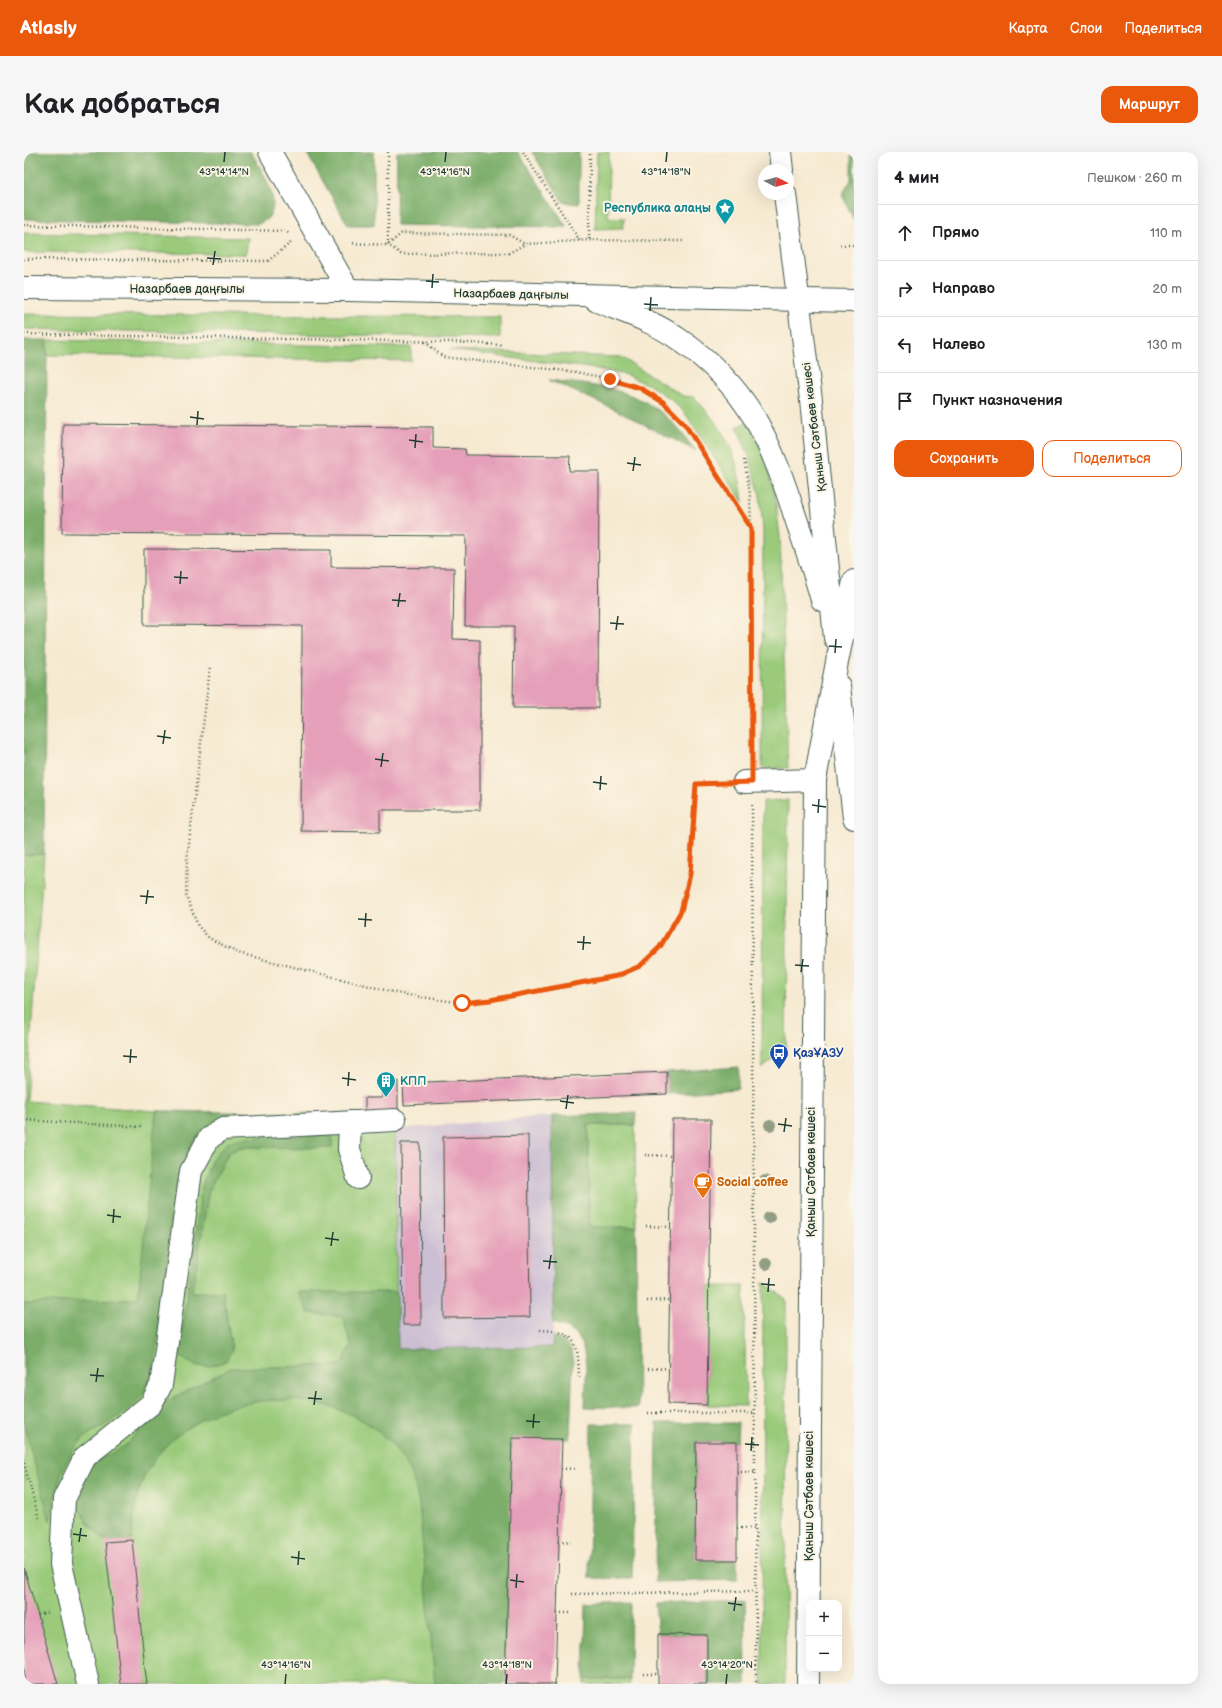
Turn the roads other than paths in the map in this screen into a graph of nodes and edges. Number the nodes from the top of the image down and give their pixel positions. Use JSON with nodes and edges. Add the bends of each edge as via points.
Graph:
{"nodes":[{"id":1,"x":270,"y":152,"type":"edge"},
{"id":2,"x":780,"y":152,"type":"edge"},
{"id":3,"x":781,"y":164,"type":"edge"},
{"id":4,"x":786,"y":200,"type":"edge"},
{"id":5,"x":24,"y":288,"type":"edge"},
{"id":6,"x":348,"y":290,"type":"junction"},
{"id":7,"x":584,"y":296,"type":"junction"},
{"id":8,"x":799,"y":301,"type":"junction"},
{"id":9,"x":854,"y":301,"type":"edge"},
{"id":10,"x":854,"y":581,"type":"edge"},
{"id":11,"x":837,"y":662,"type":"junction"},
{"id":12,"x":815,"y":780,"type":"junction"},
{"id":13,"x":748,"y":782,"type":"road end"},
{"id":14,"x":854,"y":818,"type":"edge"},
{"id":15,"x":394,"y":1120,"type":"dead end"},
{"id":16,"x":350,"y":1122,"type":"junction"},
{"id":17,"x":358,"y":1178,"type":"dead end"},
{"id":18,"x":88,"y":1684,"type":"edge"},
{"id":19,"x":808,"y":1684,"type":"edge"}],
"edges":[{"from":1,"to":6,"type":"main road"},
{"from":2,"to":3,"type":"main road"},
{"from":4,"to":8,"type":"main road","name":"Қаныш Сәтбаев көшесі"},
{"from":5,"to":6,"type":"main road","name":"Назарбаев даңғылы"},
{"from":6,"to":7,"type":"main road","name":"Назарбаев даңғылы"},
{"from":7,"to":8,"type":"main road","name":"Назарбаев даңғылы"},
{"from":7,"to":11,"type":"main road","name":"Қаныш Сәтбаев көшесі","via":[[654,324],[677,338],[719,372],[739,393],[755,416],[784,481],[818,585]]},
{"from":8,"to":9,"type":"main road","name":"Назарбаев даңғылы"},
{"from":8,"to":11,"type":"main road","name":"Қаныш Сәтбаев көшесі","via":[[827,545]]},
{"from":10,"to":11,"type":"main road"},
{"from":11,"to":12,"type":"main road","name":"Қаныш Сәтбаев көшесі"},
{"from":11,"to":14,"type":"main road","name":"Қаныш Сәтбаев көшесі"},
{"from":12,"to":13,"type":"main road"},
{"from":12,"to":19,"type":"main road","name":"Қаныш Сәтбаев көшесі"},
{"from":15,"to":16,"type":"main road"},
{"from":16,"to":17,"type":"main road","via":[[349,1149]]},
{"from":16,"to":18,"type":"main road","via":[[223,1129],[209,1138],[191,1171],[161,1385],[151,1404],[85,1457],[64,1499],[61,1564]]}]}
